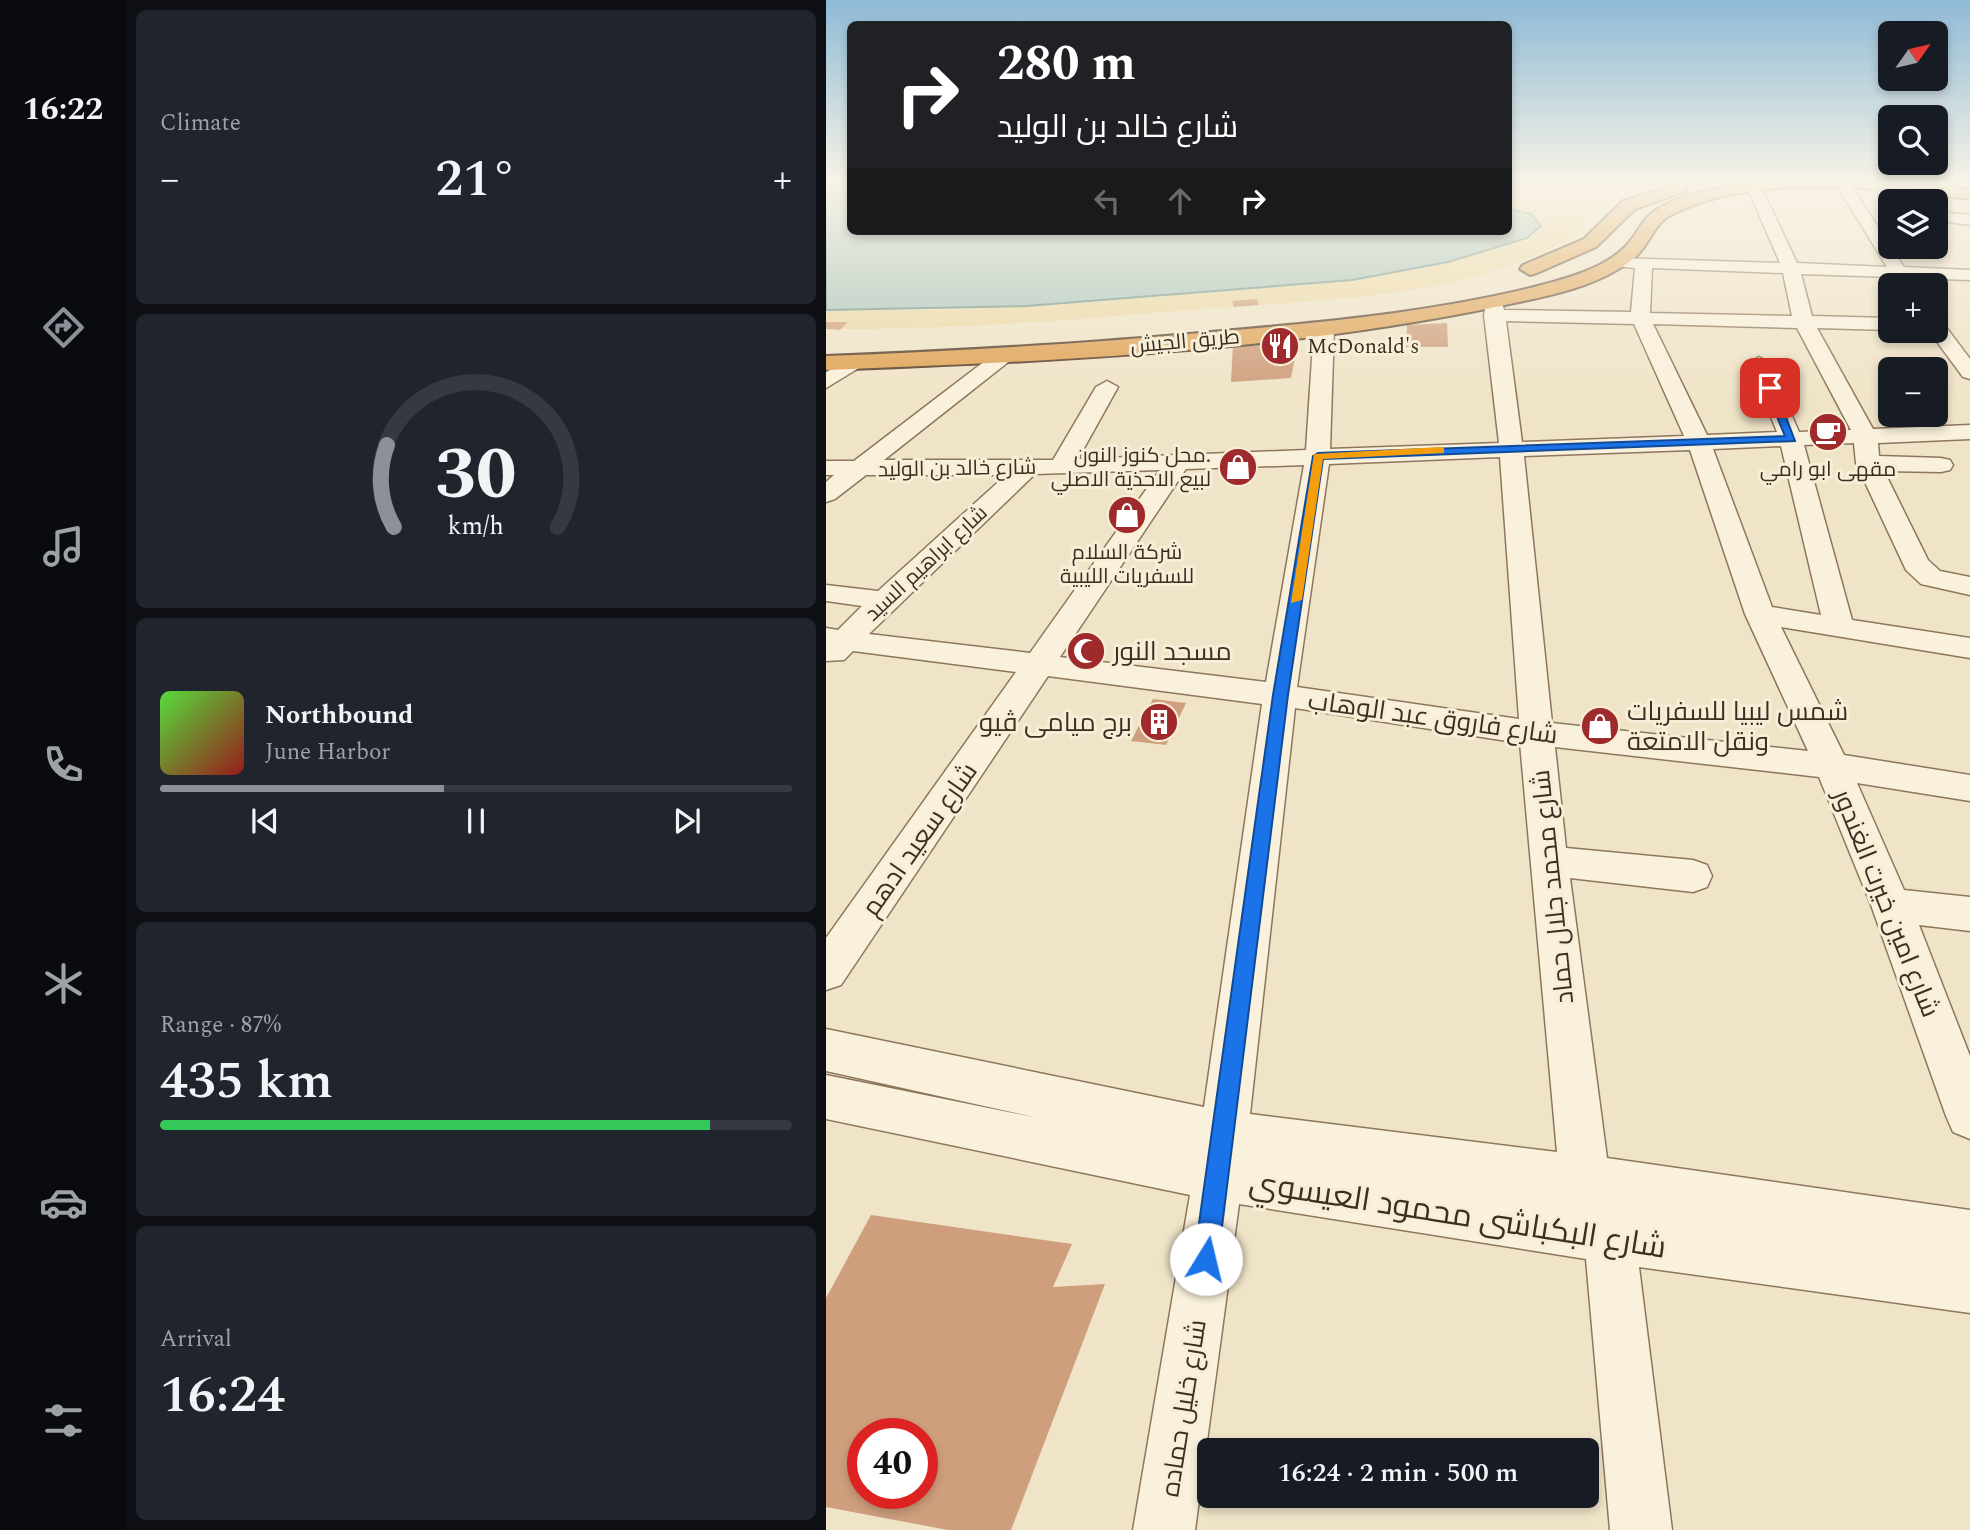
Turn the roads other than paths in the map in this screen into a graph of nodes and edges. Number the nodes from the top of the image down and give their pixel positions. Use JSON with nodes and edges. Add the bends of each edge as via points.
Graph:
{"nodes":[{"id":1,"x":1574,"y":252,"type":"edge"},
{"id":2,"x":1635,"y":252,"type":"edge"},
{"id":3,"x":1784,"y":252,"type":"edge"},
{"id":4,"x":1887,"y":252,"type":"edge"},
{"id":5,"x":1631,"y":262,"type":"junction"},
{"id":6,"x":1791,"y":269,"type":"junction"},
{"id":7,"x":1900,"y":273,"type":"edge"},
{"id":8,"x":1970,"y":275,"type":"edge"},
{"id":9,"x":1878,"y":276,"type":"edge"},
{"id":10,"x":1948,"y":276,"type":"edge"},
{"id":11,"x":1495,"y":294,"type":"junction"},
{"id":12,"x":1640,"y":317,"type":"junction"},
{"id":13,"x":1803,"y":320,"type":"junction"},
{"id":14,"x":1878,"y":323,"type":"edge"},
{"id":15,"x":1948,"y":327,"type":"edge"},
{"id":16,"x":1958,"y":327,"type":"dead end"},
{"id":17,"x":1324,"y":328,"type":"junction"},
{"id":18,"x":876,"y":341,"type":"dead end"},
{"id":19,"x":1948,"y":343,"type":"edge"},
{"id":20,"x":1005,"y":355,"type":"junction"},
{"id":21,"x":855,"y":362,"type":"junction"},
{"id":22,"x":826,"y":363,"type":"edge"},
{"id":23,"x":1759,"y":363,"type":"dead end"},
{"id":24,"x":1970,"y":373,"type":"edge"},
{"id":25,"x":826,"y":382,"type":"edge"},
{"id":26,"x":1107,"y":387,"type":"dead end"},
{"id":27,"x":1970,"y":432,"type":"edge"},
{"id":28,"x":1865,"y":435,"type":"junction"},
{"id":29,"x":1791,"y":439,"type":"junction"},
{"id":30,"x":1699,"y":443,"type":"junction"},
{"id":31,"x":1511,"y":447,"type":"junction"},
{"id":32,"x":1318,"y":456,"type":"junction"},
{"id":33,"x":1178,"y":463,"type":"junction"},
{"id":34,"x":1868,"y":463,"type":"junction"},
{"id":35,"x":1941,"y":465,"type":"dead end"},
{"id":36,"x":1029,"y":467,"type":"junction"},
{"id":37,"x":1061,"y":467,"type":"junction"},
{"id":38,"x":826,"y":468,"type":"edge"},
{"id":39,"x":859,"y":469,"type":"junction"},
{"id":40,"x":826,"y":494,"type":"edge"},
{"id":41,"x":1970,"y":586,"type":"edge"},
{"id":42,"x":830,"y":593,"type":"dead end"},
{"id":43,"x":884,"y":601,"type":"junction"},
{"id":44,"x":1760,"y":614,"type":"junction"},
{"id":45,"x":1839,"y":626,"type":"junction"},
{"id":46,"x":833,"y":646,"type":"edge"},
{"id":47,"x":1970,"y":648,"type":"edge"},
{"id":48,"x":1038,"y":667,"type":"junction"},
{"id":49,"x":1280,"y":695,"type":"junction"},
{"id":50,"x":1535,"y":733,"type":"junction"},
{"id":51,"x":1832,"y":766,"type":"junction"},
{"id":52,"x":1970,"y":788,"type":"edge"},
{"id":53,"x":1548,"y":861,"type":"junction"},
{"id":54,"x":1693,"y":876,"type":"dead end"},
{"id":55,"x":1891,"y":905,"type":"junction"},
{"id":56,"x":1970,"y":914,"type":"edge"},
{"id":57,"x":826,"y":972,"type":"edge"},
{"id":58,"x":826,"y":1050,"type":"edge"},
{"id":59,"x":826,"y":1097,"type":"edge"},
{"id":60,"x":1970,"y":1116,"type":"edge"},
{"id":61,"x":1221,"y":1156,"type":"junction"},
{"id":62,"x":1585,"y":1180,"type":"junction"},
{"id":63,"x":1970,"y":1236,"type":"edge"},
{"id":64,"x":1611,"y":1239,"type":"junction"},
{"id":65,"x":1970,"y":1286,"type":"edge"},
{"id":66,"x":1164,"y":1530,"type":"edge"},
{"id":67,"x":1641,"y":1530,"type":"edge"}],
"edges":[{"from":1,"to":11,"type":"highway","name":"طريق الجيش"},
{"from":2,"to":5,"type":"highway","name":"طريق الجيش"},
{"from":3,"to":6,"type":"street"},
{"from":4,"to":7,"type":"street"},
{"from":5,"to":6,"type":"street"},
{"from":5,"to":11,"type":"highway","name":"طريق الجيش"},
{"from":5,"to":12,"type":"street","name":"شارع امين خيرت الغندور"},
{"from":6,"to":9,"type":"street"},
{"from":6,"to":13,"type":"street"},
{"from":8,"to":10,"type":"street"},
{"from":11,"to":12,"type":"street"},
{"from":11,"to":17,"type":"highway","name":"طريق الجيش","via":[[1414,317]]},
{"from":11,"to":18,"type":"highway","name":"طريق الجيش","via":[[1277,316]]},
{"from":11,"to":31,"type":"street","name":"شارع محمد جلال حماد"},
{"from":12,"to":13,"type":"street"},
{"from":12,"to":30,"type":"street","name":"شارع امين خيرت الغندور"},
{"from":13,"to":14,"type":"street"},
{"from":13,"to":28,"type":"street"},
{"from":15,"to":16,"type":"street"},
{"from":17,"to":20,"type":"highway","name":"طريق الجيش"},
{"from":17,"to":32,"type":"street","name":"شارع خليل حماده"},
{"from":19,"to":24,"type":"street"},
{"from":20,"to":21,"type":"highway","name":"طريق الجيش"},
{"from":20,"to":39,"type":"street"},
{"from":21,"to":22,"type":"highway","name":"طريق الجيش"},
{"from":21,"to":25,"type":"street"},
{"from":23,"to":29,"type":"street"},
{"from":26,"to":37,"type":"street"},
{"from":27,"to":28,"type":"street","name":"شارع خالد بن الوليد"},
{"from":28,"to":29,"type":"street","name":"شارع خالد بن الوليد"},
{"from":28,"to":34,"type":"street"},
{"from":29,"to":30,"type":"street","name":"شارع خالد بن الوليد"},
{"from":29,"to":45,"type":"street"},
{"from":30,"to":31,"type":"street","name":"شارع خالد بن الوليد"},
{"from":30,"to":44,"type":"street","name":"شارع امين خيرت الغندور"},
{"from":31,"to":32,"type":"street","name":"شارع خالد بن الوليد"},
{"from":31,"to":50,"type":"street","name":"شارع محمد جلال حماد"},
{"from":32,"to":33,"type":"street","name":"شارع خالد بن الوليد"},
{"from":32,"to":49,"type":"street","name":"شارع خليل حماده"},
{"from":33,"to":37,"type":"street","name":"شارع خالد بن الوليد"},
{"from":33,"to":48,"type":"street","name":"شارع سعيد ادهم"},
{"from":34,"to":35,"type":"street"},
{"from":34,"to":41,"type":"street","via":[[1916,564],[1931,578]]},
{"from":36,"to":37,"type":"street","name":"شارع خالد بن الوليد"},
{"from":36,"to":39,"type":"street","name":"شارع خالد بن الوليد"},
{"from":36,"to":43,"type":"street","name":"شارع ابراهيم السيد"},
{"from":38,"to":39,"type":"street","name":"شارع خالد بن الوليد"},
{"from":39,"to":40,"type":"street"},
{"from":42,"to":43,"type":"street"},
{"from":43,"to":46,"type":"street","name":"شارع ابراهيم السيد"},
{"from":44,"to":45,"type":"street"},
{"from":44,"to":51,"type":"street","name":"شارع امين خيرت الغندور"},
{"from":45,"to":47,"type":"street"},
{"from":46,"to":48,"type":"street","name":"شارع فاروق عبد الوهاب"},
{"from":48,"to":49,"type":"street","name":"شارع فاروق عبد الوهاب"},
{"from":48,"to":57,"type":"street","name":"شارع سعيد ادهم"},
{"from":49,"to":50,"type":"street","name":"شارع فاروق عبد الوهاب"},
{"from":49,"to":61,"type":"street","name":"شارع خليل حماده"},
{"from":50,"to":51,"type":"street","name":"شارع فاروق عبد الوهاب"},
{"from":50,"to":53,"type":"street","name":"شارع محمد جلال حماد"},
{"from":51,"to":52,"type":"street","name":"شارع فاروق عبد الوهاب"},
{"from":51,"to":55,"type":"street","name":"شارع امين خيرت الغندور"},
{"from":53,"to":54,"type":"street"},
{"from":53,"to":62,"type":"street","name":"شارع محمد جلال حماد"},
{"from":55,"to":56,"type":"street"},
{"from":55,"to":60,"type":"street","name":"شارع امين خيرت الغندور"},
{"from":58,"to":61,"type":"street","name":"شارع البكباشى محمود العيسوي"},
{"from":59,"to":61,"type":"street","name":"شارع البكباشى محمود العيسوي"},
{"from":61,"to":62,"type":"street","name":"شارع البكباشى محمود العيسوي"},
{"from":61,"to":64,"type":"street","name":"شارع البكباشى محمود العيسوي"},
{"from":61,"to":66,"type":"street","name":"شارع خليل حماده"},
{"from":62,"to":63,"type":"street","name":"شارع البكباشى محمود العيسوي"},
{"from":64,"to":65,"type":"street","name":"شارع البكباشى محمود العيسوي"},
{"from":64,"to":67,"type":"street"}]}
